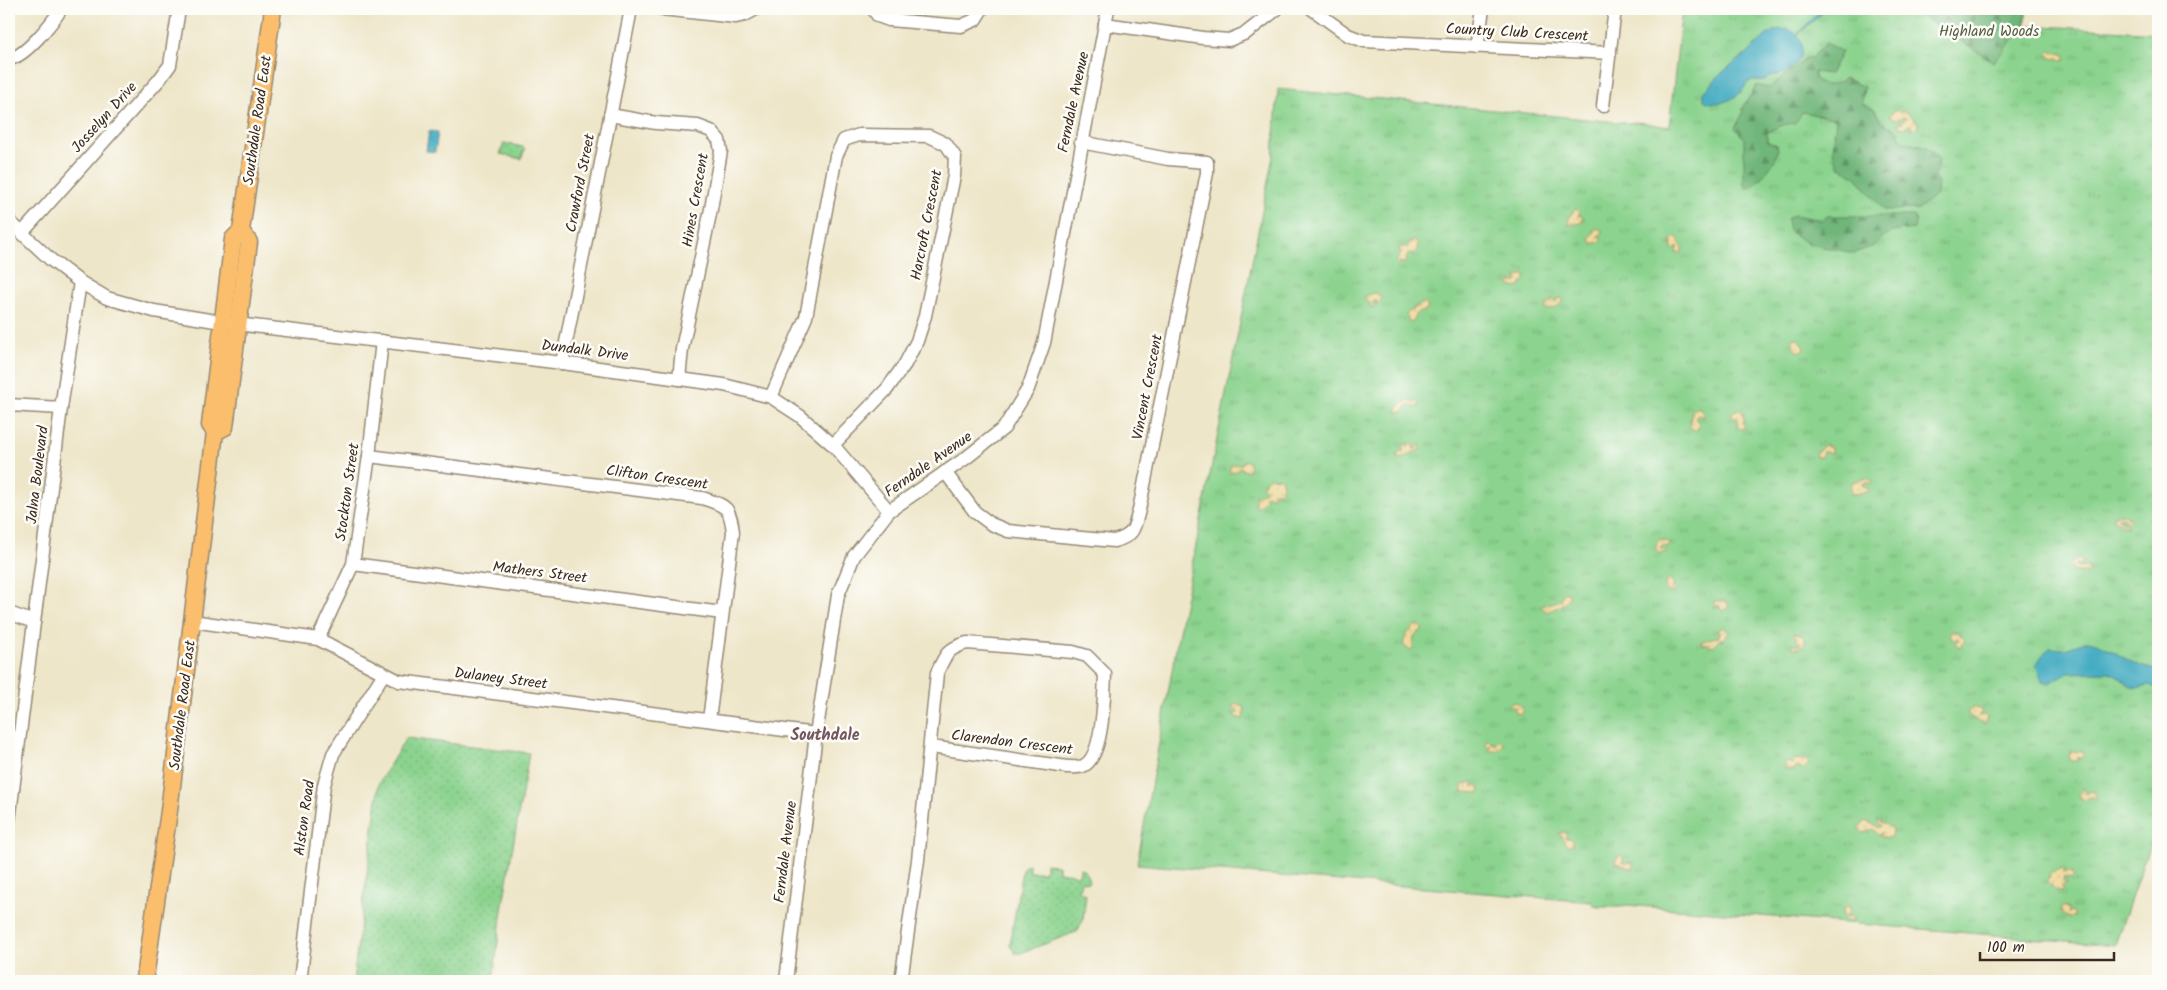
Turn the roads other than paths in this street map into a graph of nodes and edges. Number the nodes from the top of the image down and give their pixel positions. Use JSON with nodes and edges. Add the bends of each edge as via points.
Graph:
{"nodes":[{"id":1,"x":61,"y":9,"type":"edge"},
{"id":2,"x":179,"y":9,"type":"edge"},
{"id":3,"x":273,"y":9,"type":"edge"},
{"id":4,"x":631,"y":9,"type":"edge"},
{"id":5,"x":662,"y":9,"type":"edge"},
{"id":6,"x":756,"y":9,"type":"edge"},
{"id":7,"x":873,"y":9,"type":"edge"},
{"id":8,"x":982,"y":9,"type":"edge"},
{"id":9,"x":1108,"y":9,"type":"edge"},
{"id":10,"x":1277,"y":9,"type":"edge"},
{"id":11,"x":1312,"y":9,"type":"edge"},
{"id":12,"x":1483,"y":9,"type":"edge"},
{"id":13,"x":1615,"y":9,"type":"edge"},
{"id":14,"x":1105,"y":24,"type":"junction"},
{"id":15,"x":1477,"y":47,"type":"junction"},
{"id":16,"x":1610,"y":53,"type":"junction"},
{"id":17,"x":9,"y":59,"type":"edge"},
{"id":18,"x":1603,"y":106,"type":"dead end"},
{"id":19,"x":610,"y":114,"type":"junction"},
{"id":20,"x":1081,"y":142,"type":"junction"},
{"id":21,"x":9,"y":222,"type":"edge"},
{"id":22,"x":22,"y":233,"type":"junction"},
{"id":23,"x":80,"y":282,"type":"junction"},
{"id":24,"x":230,"y":323,"type":"junction"},
{"id":25,"x":382,"y":341,"type":"junction"},
{"id":26,"x":562,"y":363,"type":"junction"},
{"id":27,"x":679,"y":379,"type":"junction"},
{"id":28,"x":771,"y":397,"type":"junction"},
{"id":29,"x":9,"y":405,"type":"edge"},
{"id":30,"x":62,"y":408,"type":"junction"},
{"id":31,"x":833,"y":444,"type":"junction"},
{"id":32,"x":369,"y":456,"type":"junction"},
{"id":33,"x":945,"y":472,"type":"junction"},
{"id":34,"x":889,"y":511,"type":"junction"},
{"id":35,"x":353,"y":564,"type":"junction"},
{"id":36,"x":9,"y":613,"type":"edge"},
{"id":37,"x":722,"y":613,"type":"junction"},
{"id":38,"x":192,"y":621,"type":"junction"},
{"id":39,"x":34,"y":622,"type":"junction"},
{"id":40,"x":318,"y":639,"type":"junction"},
{"id":41,"x":383,"y":675,"type":"junction"},
{"id":42,"x":709,"y":720,"type":"junction"},
{"id":43,"x":816,"y":734,"type":"junction"},
{"id":44,"x":931,"y":748,"type":"junction"},
{"id":45,"x":9,"y":821,"type":"edge"},
{"id":46,"x":144,"y":980,"type":"edge"},
{"id":47,"x":300,"y":981,"type":"edge"},
{"id":48,"x":786,"y":981,"type":"edge"},
{"id":49,"x":901,"y":981,"type":"edge"}],
"edges":[{"from":1,"to":17,"type":"street","via":[[25,50]]},
{"from":2,"to":22,"type":"street","name":"Josselyn Drive","via":[[170,65]]},
{"from":3,"to":24,"type":"main road","name":"Southdale Road East","via":[[241,232],[233,239]]},
{"from":4,"to":19,"type":"street","name":"Crawford Street"},
{"from":5,"to":6,"type":"street","via":[[736,16]]},
{"from":7,"to":8,"type":"street","via":[[878,16],[889,20],[961,26],[975,20]]},
{"from":9,"to":14,"type":"street","name":"Ferndale Avenue"},
{"from":10,"to":14,"type":"street","via":[[1246,33],[1229,40]]},
{"from":11,"to":15,"type":"street","name":"Country Club Crescent","via":[[1348,35],[1364,41]]},
{"from":12,"to":15,"type":"street"},
{"from":13,"to":16,"type":"street"},
{"from":14,"to":20,"type":"street","name":"Ferndale Avenue"},
{"from":15,"to":16,"type":"street","name":"Country Club Crescent"},
{"from":16,"to":18,"type":"street"},
{"from":19,"to":26,"type":"street","name":"Crawford Street"},
{"from":19,"to":27,"type":"street","name":"Hines Crescent","via":[[656,123],[698,126],[711,131],[719,140],[721,151]]},
{"from":20,"to":33,"type":"street","name":"Ferndale Avenue","via":[[1044,344],[1028,389],[1004,428]]},
{"from":20,"to":33,"type":"street","name":"Vincent Crescent","via":[[1168,159],[1207,162],[1133,532],[1114,541],[1008,531],[975,512]]},
{"from":21,"to":22,"type":"street"},
{"from":22,"to":23,"type":"street"},
{"from":23,"to":24,"type":"street","via":[[107,298],[154,312]]},
{"from":23,"to":30,"type":"street","name":"Jalna Boulevard"},
{"from":24,"to":25,"type":"street","name":"Dundalk Drive"},
{"from":24,"to":38,"type":"main road","name":"Southdale Road East","via":[[210,425],[215,432]]},
{"from":25,"to":26,"type":"street","name":"Dundalk Drive"},
{"from":25,"to":32,"type":"street","name":"Stockton Street"},
{"from":26,"to":27,"type":"street","name":"Dundalk Drive"},
{"from":27,"to":28,"type":"street","name":"Dundalk Drive","via":[[724,385]]},
{"from":28,"to":31,"type":"street","name":"Dundalk Drive"},
{"from":28,"to":31,"type":"street","name":"Harcroft Crescent","via":[[806,318],[836,156],[844,140],[859,135],[929,136],[946,144],[955,157],[954,176],[917,341],[887,389]]},
{"from":29,"to":30,"type":"street"},
{"from":30,"to":39,"type":"street","name":"Jalna Boulevard"},
{"from":31,"to":34,"type":"street","name":"Dundalk Drive"},
{"from":32,"to":35,"type":"street","name":"Stockton Street"},
{"from":32,"to":37,"type":"street","name":"Clifton Crescent","via":[[702,498],[721,504],[731,515],[732,532]]},
{"from":33,"to":34,"type":"street","name":"Ferndale Avenue"},
{"from":34,"to":43,"type":"street","name":"Ferndale Avenue","via":[[854,556],[838,595]]},
{"from":35,"to":37,"type":"street","name":"Mathers Street"},
{"from":35,"to":40,"type":"street","name":"Stockton Street"},
{"from":36,"to":39,"type":"street"},
{"from":37,"to":42,"type":"street","name":"Clifton Crescent"},
{"from":38,"to":40,"type":"street","name":"Dulaney Street"},
{"from":38,"to":46,"type":"main road","name":"Southdale Road East"},
{"from":39,"to":45,"type":"street","name":"Jalna Boulevard"},
{"from":40,"to":41,"type":"street","name":"Dulaney Street"},
{"from":41,"to":42,"type":"street","name":"Dulaney Street","via":[[399,681]]},
{"from":41,"to":47,"type":"street","name":"Alston Road","via":[[333,754],[324,785]]},
{"from":42,"to":43,"type":"street","name":"Dulaney Street"},
{"from":43,"to":48,"type":"street","name":"Ferndale Avenue"},
{"from":44,"to":44,"type":"street","name":"Clarendon Crescent","via":[[1082,767],[1093,758],[1098,743],[1105,674],[1087,656],[1073,652],[967,643],[954,647],[944,658],[938,673]]},
{"from":44,"to":49,"type":"street","name":"Clarendon Crescent"}]}
